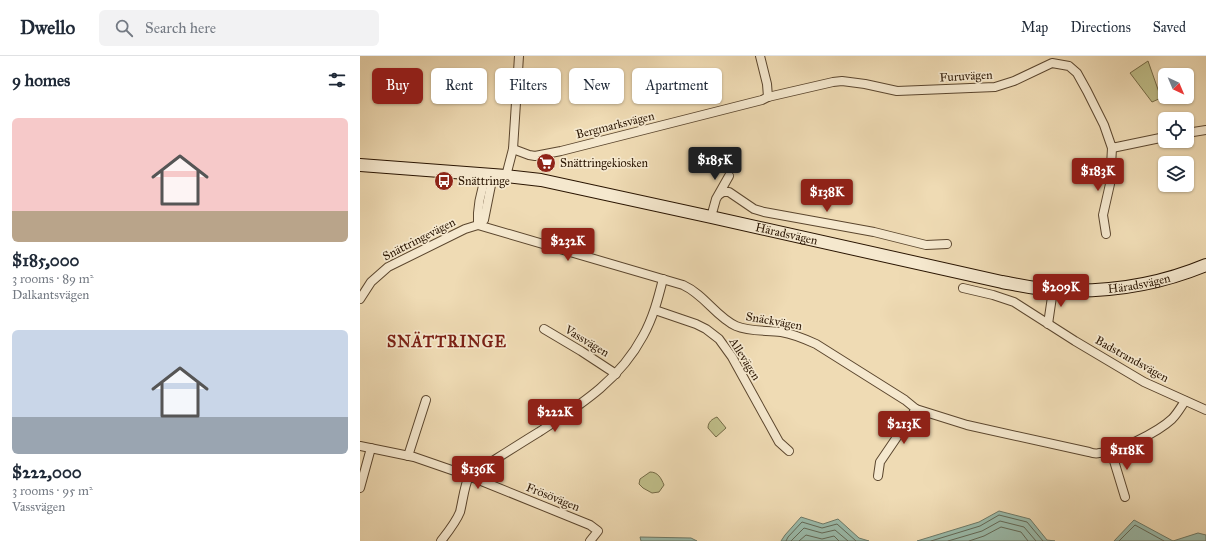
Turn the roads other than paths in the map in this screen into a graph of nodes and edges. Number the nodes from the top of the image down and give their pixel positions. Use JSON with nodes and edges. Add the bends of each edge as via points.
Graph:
{"nodes":[{"id":1,"x":518,"y":56,"type":"edge"},
{"id":2,"x":760,"y":56,"type":"edge"},
{"id":3,"x":768,"y":97,"type":"junction"},
{"id":4,"x":1206,"y":130,"type":"edge"},
{"id":5,"x":1194,"y":132,"type":"edge"},
{"id":6,"x":1158,"y":138,"type":"edge"},
{"id":7,"x":1112,"y":148,"type":"junction"},
{"id":8,"x":514,"y":150,"type":"junction"},
{"id":9,"x":361,"y":165,"type":"edge"},
{"id":10,"x":490,"y":175,"type":"junction"},
{"id":11,"x":506,"y":176,"type":"junction"},
{"id":12,"x":729,"y":176,"type":"dead end"},
{"id":13,"x":720,"y":194,"type":"junction"},
{"id":14,"x":711,"y":216,"type":"junction"},
{"id":15,"x":478,"y":225,"type":"junction"},
{"id":16,"x":1106,"y":234,"type":"dead end"},
{"id":17,"x":947,"y":244,"type":"dead end"},
{"id":18,"x":1206,"y":265,"type":"edge"},
{"id":19,"x":663,"y":279,"type":"junction"},
{"id":20,"x":962,"y":288,"type":"dead end"},
{"id":21,"x":1053,"y":290,"type":"junction"},
{"id":22,"x":360,"y":299,"type":"edge"},
{"id":23,"x":655,"y":310,"type":"junction"},
{"id":24,"x":1048,"y":324,"type":"junction"},
{"id":25,"x":544,"y":329,"type":"dead end"},
{"id":26,"x":616,"y":374,"type":"junction"},
{"id":27,"x":426,"y":400,"type":"dead end"},
{"id":28,"x":1185,"y":401,"type":"junction"},
{"id":29,"x":916,"y":409,"type":"junction"},
{"id":30,"x":1206,"y":410,"type":"edge"},
{"id":31,"x":360,"y":446,"type":"edge"},
{"id":32,"x":371,"y":448,"type":"junction"},
{"id":33,"x":789,"y":451,"type":"dead end"},
{"id":34,"x":1111,"y":451,"type":"junction"},
{"id":35,"x":408,"y":456,"type":"junction"},
{"id":36,"x":469,"y":476,"type":"junction"},
{"id":37,"x":878,"y":476,"type":"dead end"},
{"id":38,"x":360,"y":488,"type":"edge"},
{"id":39,"x":1125,"y":497,"type":"dead end"},
{"id":40,"x":441,"y":541,"type":"edge"},
{"id":41,"x":590,"y":541,"type":"edge"}],
"edges":[{"from":1,"to":8,"type":"street"},
{"from":2,"to":3,"type":"street"},
{"from":3,"to":7,"type":"street","name":"Furuvägen","via":[[842,81],[897,91],[995,87],[1052,63],[1061,64],[1069,66],[1077,73],[1104,125]]},
{"from":3,"to":8,"type":"street","name":"Bergmarksvägen","via":[[561,151],[535,156]]},
{"from":4,"to":5,"type":"street"},
{"from":6,"to":7,"type":"street"},
{"from":7,"to":16,"type":"street","name":"Furuvägen","via":[[1110,184],[1103,215]]},
{"from":8,"to":11,"type":"street"},
{"from":9,"to":10,"type":"street","name":"Häradsvägen"},
{"from":10,"to":11,"type":"street","name":"Häradsvägen"},
{"from":10,"to":15,"type":"street","via":[[484,220]]},
{"from":11,"to":14,"type":"street","name":"Häradsvägen","via":[[542,180]]},
{"from":12,"to":13,"type":"street"},
{"from":13,"to":14,"type":"street"},
{"from":13,"to":17,"type":"street","name":"Häradsvägen","via":[[729,192],[754,209],[764,212],[874,232],[926,245]]},
{"from":14,"to":21,"type":"street","name":"Häradsvägen","via":[[1002,282]]},
{"from":15,"to":19,"type":"street","name":"Snäckvägen"},
{"from":15,"to":22,"type":"street","name":"Snättringevägen","via":[[388,267],[371,282]]},
{"from":18,"to":21,"type":"street","name":"Häradsvägen","via":[[1180,275],[1130,287]]},
{"from":19,"to":23,"type":"street","name":"Vassvägen"},
{"from":19,"to":29,"type":"street","name":"Snäckvägen","via":[[690,288],[726,320],[738,327],[790,334],[816,344]]},
{"from":20,"to":24,"type":"street","name":"Badstrandsvägen","via":[[1014,302]]},
{"from":21,"to":24,"type":"street"},
{"from":23,"to":26,"type":"street","name":"Vassvägen","via":[[643,337]]},
{"from":23,"to":33,"type":"street","name":"Allevägen","via":[[696,324],[719,339],[732,357],[779,442]]},
{"from":24,"to":28,"type":"street","name":"Badstrandsvägen","via":[[1144,382]]},
{"from":25,"to":26,"type":"street","name":"Vassvägen"},
{"from":26,"to":36,"type":"street","name":"Vassvägen","via":[[598,392],[578,406]]},
{"from":27,"to":35,"type":"street"},
{"from":28,"to":30,"type":"street","name":"Badstrandsvägen"},
{"from":28,"to":34,"type":"street","name":"Snäckvägen","via":[[1163,426]]},
{"from":29,"to":34,"type":"street","name":"Snäckvägen","via":[[967,425],[1089,452],[1099,454]]},
{"from":29,"to":37,"type":"street","via":[[880,462]]},
{"from":31,"to":32,"type":"street","name":"Frösövägen"},
{"from":32,"to":35,"type":"street","name":"Frösövägen"},
{"from":32,"to":38,"type":"street"},
{"from":34,"to":39,"type":"street"},
{"from":35,"to":36,"type":"street","name":"Frösövägen"},
{"from":36,"to":40,"type":"street","via":[[460,512]]},
{"from":36,"to":41,"type":"street","name":"Frösövägen","via":[[590,525],[598,531]]}]}
